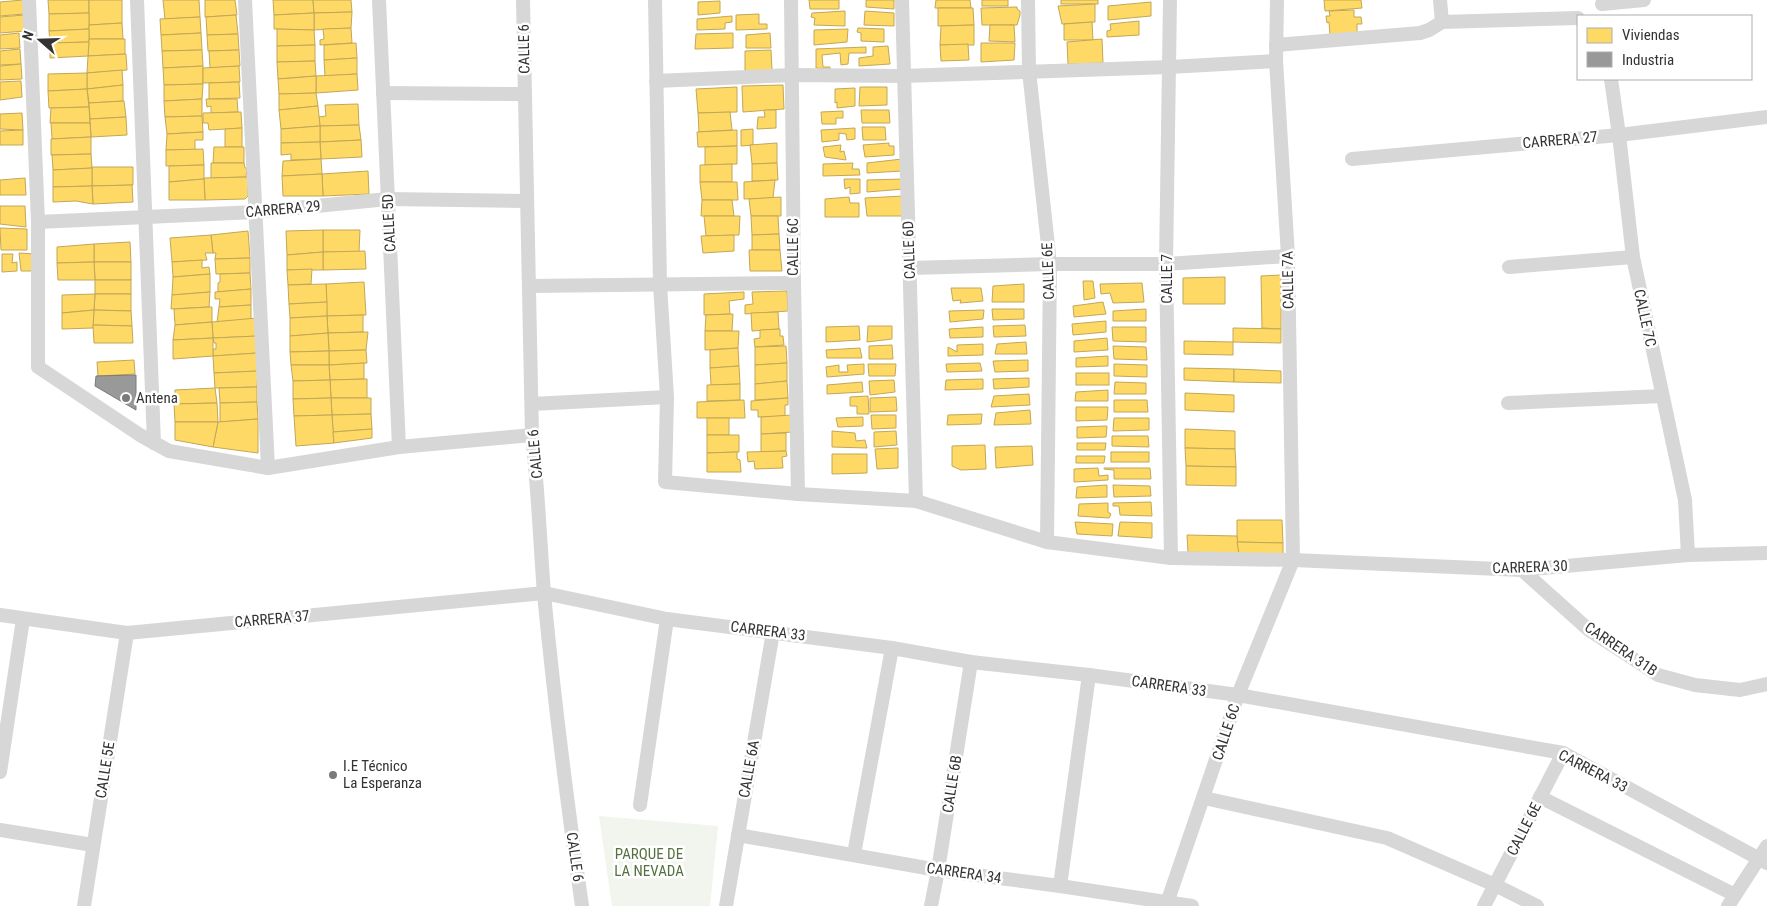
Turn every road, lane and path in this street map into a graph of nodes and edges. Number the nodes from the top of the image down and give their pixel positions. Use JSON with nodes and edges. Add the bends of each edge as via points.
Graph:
{"nodes":[{"id":1,"x":29,"y":0,"type":"edge"},
{"id":2,"x":137,"y":0,"type":"edge"},
{"id":3,"x":245,"y":0,"type":"edge"},
{"id":4,"x":379,"y":0,"type":"edge"},
{"id":5,"x":523,"y":0,"type":"edge"},
{"id":6,"x":655,"y":0,"type":"edge"},
{"id":7,"x":791,"y":0,"type":"edge"},
{"id":8,"x":902,"y":0,"type":"edge"},
{"id":9,"x":1028,"y":0,"type":"edge"},
{"id":10,"x":1170,"y":0,"type":"edge"},
{"id":11,"x":1277,"y":0,"type":"edge"},
{"id":12,"x":1440,"y":0,"type":"edge"},
{"id":13,"x":1644,"y":0,"type":"edge"},
{"id":14,"x":1602,"y":7,"type":"edge"},
{"id":15,"x":1577,"y":18,"type":"edge"},
{"id":16,"x":1442,"y":22,"type":"junction"},
{"id":17,"x":1276,"y":45,"type":"junction"},
{"id":18,"x":1276,"y":62,"type":"junction"},
{"id":19,"x":1170,"y":67,"type":"junction"},
{"id":20,"x":1029,"y":71,"type":"junction"},
{"id":21,"x":792,"y":75,"type":"junction"},
{"id":22,"x":903,"y":76,"type":"junction"},
{"id":23,"x":1611,"y":80,"type":"edge"},
{"id":24,"x":656,"y":81,"type":"junction"},
{"id":25,"x":383,"y":92,"type":"junction"},
{"id":26,"x":525,"y":94,"type":"junction"},
{"id":27,"x":1767,"y":117,"type":"edge"},
{"id":28,"x":1619,"y":135,"type":"junction"},
{"id":29,"x":1352,"y":159,"type":"dead end"},
{"id":30,"x":388,"y":199,"type":"junction"},
{"id":31,"x":527,"y":201,"type":"junction"},
{"id":32,"x":255,"y":212,"type":"junction"},
{"id":33,"x":145,"y":216,"type":"junction"},
{"id":34,"x":38,"y":222,"type":"junction"},
{"id":35,"x":1288,"y":256,"type":"junction"},
{"id":36,"x":1633,"y":257,"type":"junction"},
{"id":37,"x":1050,"y":264,"type":"junction"},
{"id":38,"x":1166,"y":264,"type":"junction"},
{"id":39,"x":1509,"y":267,"type":"dead end"},
{"id":40,"x":910,"y":268,"type":"junction"},
{"id":41,"x":794,"y":283,"type":"junction"},
{"id":42,"x":660,"y":285,"type":"junction"},
{"id":43,"x":529,"y":286,"type":"junction"},
{"id":44,"x":1662,"y":396,"type":"junction"},
{"id":45,"x":667,"y":397,"type":"junction"},
{"id":46,"x":1508,"y":403,"type":"dead end"},
{"id":47,"x":532,"y":404,"type":"junction"},
{"id":48,"x":532,"y":435,"type":"junction"},
{"id":49,"x":154,"y":443,"type":"junction"},
{"id":50,"x":399,"y":446,"type":"junction"},
{"id":51,"x":268,"y":468,"type":"junction"},
{"id":52,"x":798,"y":494,"type":"junction"},
{"id":53,"x":916,"y":501,"type":"junction"},
{"id":54,"x":1048,"y":542,"type":"junction"},
{"id":55,"x":1767,"y":553,"type":"edge"},
{"id":56,"x":1688,"y":556,"type":"junction"},
{"id":57,"x":1171,"y":558,"type":"junction"},
{"id":58,"x":1294,"y":560,"type":"junction"},
{"id":59,"x":1522,"y":570,"type":"junction"},
{"id":60,"x":544,"y":593,"type":"junction"},
{"id":61,"x":0,"y":615,"type":"edge"},
{"id":62,"x":23,"y":619,"type":"junction"},
{"id":63,"x":667,"y":619,"type":"junction"},
{"id":64,"x":773,"y":632,"type":"junction"},
{"id":65,"x":127,"y":633,"type":"junction"},
{"id":66,"x":892,"y":648,"type":"junction"},
{"id":67,"x":971,"y":662,"type":"junction"},
{"id":68,"x":1089,"y":675,"type":"junction"},
{"id":69,"x":1767,"y":684,"type":"edge"},
{"id":70,"x":1238,"y":695,"type":"junction"},
{"id":71,"x":1563,"y":753,"type":"junction"},
{"id":72,"x":0,"y":772,"type":"edge"},
{"id":73,"x":1540,"y":797,"type":"junction"},
{"id":74,"x":1204,"y":798,"type":"junction"},
{"id":75,"x":640,"y":805,"type":"dead end"},
{"id":76,"x":0,"y":830,"type":"edge"},
{"id":77,"x":738,"y":835,"type":"junction"},
{"id":78,"x":93,"y":845,"type":"junction"},
{"id":79,"x":1767,"y":846,"type":"edge"},
{"id":80,"x":854,"y":854,"type":"junction"},
{"id":81,"x":1763,"y":862,"type":"edge"},
{"id":82,"x":938,"y":870,"type":"junction"},
{"id":83,"x":1495,"y":885,"type":"junction"},
{"id":84,"x":1060,"y":886,"type":"junction"},
{"id":85,"x":1731,"y":901,"type":"edge"},
{"id":86,"x":1167,"y":904,"type":"edge"},
{"id":87,"x":84,"y":906,"type":"edge"},
{"id":88,"x":582,"y":906,"type":"edge"},
{"id":89,"x":726,"y":906,"type":"edge"},
{"id":90,"x":931,"y":906,"type":"edge"},
{"id":91,"x":1192,"y":906,"type":"edge"},
{"id":92,"x":1484,"y":906,"type":"edge"},
{"id":93,"x":1537,"y":906,"type":"edge"}],
"edges":[{"from":1,"to":34,"type":"street"},
{"from":2,"to":33,"type":"street"},
{"from":3,"to":32,"type":"street"},
{"from":4,"to":25,"type":"street","name":"CALLE 5D"},
{"from":5,"to":26,"type":"street","name":"CALLE 6"},
{"from":6,"to":24,"type":"street"},
{"from":7,"to":21,"type":"street","name":"CALLE 6C"},
{"from":8,"to":22,"type":"street","name":"CALLE 6D"},
{"from":9,"to":20,"type":"street","name":"CALLE 6E"},
{"from":10,"to":19,"type":"street","name":"CALLE 7"},
{"from":11,"to":17,"type":"street","name":"CALLE 7A"},
{"from":12,"to":16,"type":"street"},
{"from":13,"to":14,"type":"street"},
{"from":15,"to":16,"type":"street"},
{"from":16,"to":17,"type":"street","via":[[1420,33]]},
{"from":17,"to":18,"type":"street","name":"CALLE 7A"},
{"from":18,"to":19,"type":"street"},
{"from":18,"to":35,"type":"street","name":"CALLE 7A"},
{"from":19,"to":20,"type":"street"},
{"from":19,"to":38,"type":"street","name":"CALLE 7"},
{"from":20,"to":22,"type":"street"},
{"from":20,"to":37,"type":"street","name":"CALLE 6E"},
{"from":21,"to":22,"type":"street"},
{"from":21,"to":24,"type":"street"},
{"from":21,"to":41,"type":"street","name":"CALLE 6C"},
{"from":22,"to":40,"type":"street","name":"CALLE 6D"},
{"from":23,"to":28,"type":"street","name":"CALLE 7C"},
{"from":24,"to":42,"type":"street"},
{"from":25,"to":26,"type":"street"},
{"from":25,"to":30,"type":"street","name":"CALLE 5D"},
{"from":26,"to":31,"type":"street","name":"CALLE 6"},
{"from":27,"to":28,"type":"street","name":"CARRERA 27"},
{"from":28,"to":29,"type":"street","name":"CARRERA 27"},
{"from":28,"to":36,"type":"street","name":"CALLE 7C"},
{"from":30,"to":31,"type":"street","name":"CARRERA 29"},
{"from":30,"to":32,"type":"street","name":"CARRERA 29"},
{"from":30,"to":50,"type":"street","name":"CALLE 5D"},
{"from":31,"to":43,"type":"street","name":"CALLE 6"},
{"from":32,"to":33,"type":"street","name":"CARRERA 29"},
{"from":32,"to":51,"type":"street"},
{"from":33,"to":34,"type":"street","name":"CARRERA 29"},
{"from":33,"to":49,"type":"street"},
{"from":34,"to":49,"type":"street","via":[[38,367]]},
{"from":35,"to":38,"type":"street"},
{"from":35,"to":58,"type":"street","name":"CALLE 7A"},
{"from":36,"to":39,"type":"street"},
{"from":36,"to":44,"type":"street","name":"CALLE 7C"},
{"from":37,"to":38,"type":"street"},
{"from":37,"to":40,"type":"street"},
{"from":37,"to":54,"type":"street","name":"CALLE 6E"},
{"from":38,"to":57,"type":"street","name":"CALLE 7"},
{"from":40,"to":53,"type":"street","name":"CALLE 6D"},
{"from":41,"to":42,"type":"street"},
{"from":41,"to":52,"type":"street","name":"CALLE 6C"},
{"from":42,"to":43,"type":"street"},
{"from":42,"to":45,"type":"street"},
{"from":43,"to":47,"type":"street","name":"CALLE 6"},
{"from":44,"to":46,"type":"street"},
{"from":44,"to":56,"type":"street","name":"CALLE 7C","via":[[1685,500]]},
{"from":45,"to":47,"type":"street"},
{"from":45,"to":52,"type":"street","name":"CARRERA 30","via":[[665,482]]},
{"from":47,"to":48,"type":"street","name":"CALLE 6"},
{"from":48,"to":50,"type":"street"},
{"from":48,"to":60,"type":"street","name":"CALLE 6"},
{"from":49,"to":51,"type":"street","via":[[169,451]]},
{"from":50,"to":51,"type":"street"},
{"from":52,"to":53,"type":"street","name":"CARRERA 30"},
{"from":53,"to":54,"type":"street","name":"CARRERA 30"},
{"from":54,"to":57,"type":"street","name":"CARRERA 30"},
{"from":55,"to":56,"type":"street","name":"CARRERA 30"},
{"from":56,"to":59,"type":"street","name":"CARRERA 30"},
{"from":57,"to":58,"type":"street","name":"CARRERA 30"},
{"from":58,"to":59,"type":"street","name":"CARRERA 30"},
{"from":58,"to":70,"type":"street","name":"CALLE 6C"},
{"from":59,"to":69,"type":"street","name":"CARRERA 31B","via":[[1589,630],[1658,675],[1740,690]]},
{"from":60,"to":63,"type":"street","name":"CARRERA 33"},
{"from":60,"to":65,"type":"street","name":"CARRERA 37"},
{"from":60,"to":88,"type":"street","name":"CALLE 6","via":[[566,801]]},
{"from":61,"to":62,"type":"street","name":"CARRERA 37"},
{"from":62,"to":65,"type":"street","name":"CARRERA 37"},
{"from":62,"to":72,"type":"street"},
{"from":63,"to":64,"type":"street","name":"CARRERA 33"},
{"from":63,"to":75,"type":"street"},
{"from":64,"to":66,"type":"street","name":"CARRERA 33"},
{"from":64,"to":77,"type":"street","name":"CALLE 6A"},
{"from":65,"to":78,"type":"street","name":"CALLE 5E"},
{"from":66,"to":67,"type":"street","name":"CARRERA 33"},
{"from":66,"to":80,"type":"street"},
{"from":67,"to":68,"type":"street","name":"CARRERA 33"},
{"from":67,"to":82,"type":"street","name":"CALLE 6B"},
{"from":68,"to":70,"type":"street","name":"CARRERA 33"},
{"from":68,"to":84,"type":"street"},
{"from":70,"to":71,"type":"street","name":"CARRERA 33"},
{"from":70,"to":74,"type":"street","name":"CALLE 6C"},
{"from":71,"to":73,"type":"street","name":"CALLE 6E"},
{"from":71,"to":81,"type":"street","name":"CARRERA 33"},
{"from":73,"to":83,"type":"street","name":"CALLE 6E"},
{"from":73,"to":85,"type":"street"},
{"from":74,"to":83,"type":"street","via":[[1387,838]]},
{"from":74,"to":86,"type":"street","name":"CALLE 6C"},
{"from":76,"to":78,"type":"street"},
{"from":77,"to":80,"type":"street","name":"CARRERA 34"},
{"from":77,"to":89,"type":"street","name":"CALLE 6A"},
{"from":78,"to":87,"type":"street","name":"CALLE 5E"},
{"from":79,"to":81,"type":"street"},
{"from":80,"to":82,"type":"street","name":"CARRERA 34"},
{"from":81,"to":85,"type":"street"},
{"from":82,"to":84,"type":"street","name":"CARRERA 34"},
{"from":82,"to":90,"type":"street","name":"CALLE 6B"},
{"from":83,"to":92,"type":"street","name":"CALLE 6E"},
{"from":83,"to":93,"type":"street"},
{"from":84,"to":86,"type":"street","name":"CARRERA 34"},
{"from":86,"to":91,"type":"street","name":"CARRERA 34"}]}
